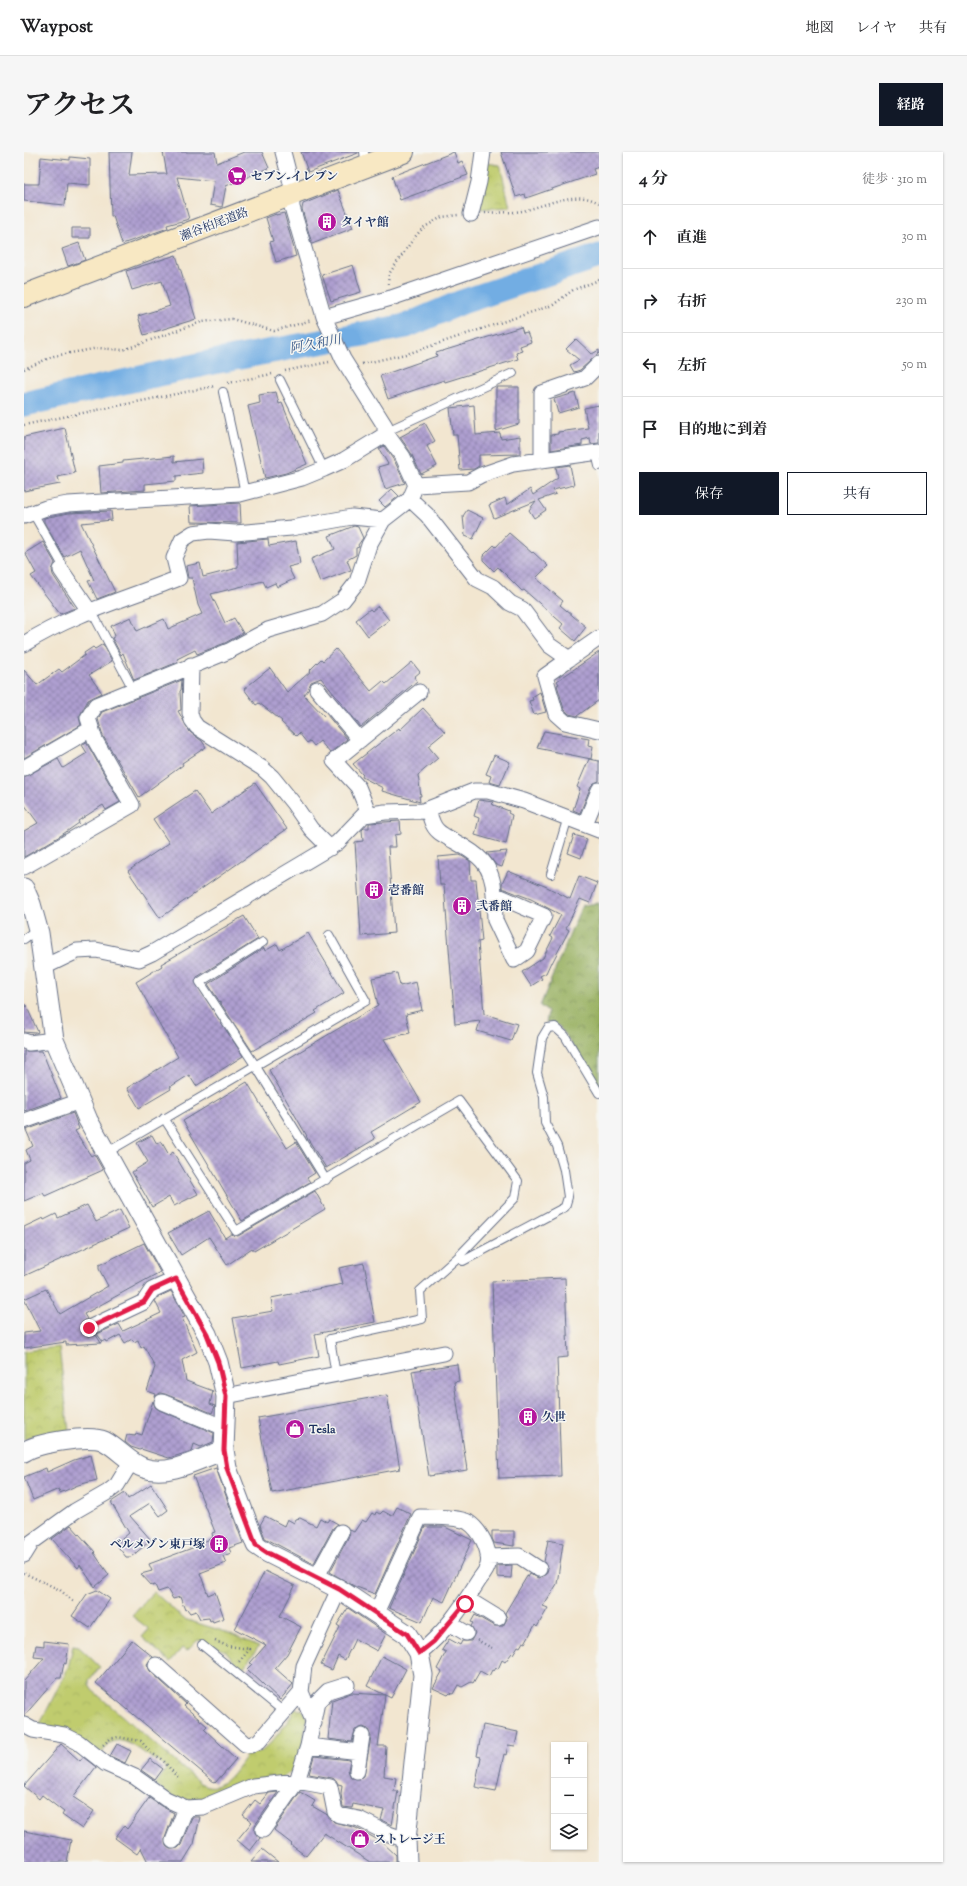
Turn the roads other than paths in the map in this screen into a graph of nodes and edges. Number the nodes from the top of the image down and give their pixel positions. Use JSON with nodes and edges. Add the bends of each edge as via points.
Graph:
{"nodes":[{"id":1,"x":283,"y":152,"type":"edge"},
{"id":2,"x":403,"y":152,"type":"edge"},
{"id":3,"x":482,"y":152,"type":"edge"},
{"id":4,"x":365,"y":159,"type":"edge"},
{"id":5,"x":292,"y":195,"type":"junction"},
{"id":6,"x":471,"y":214,"type":"dead end"},
{"id":7,"x":599,"y":227,"type":"edge"},
{"id":8,"x":24,"y":296,"type":"edge"},
{"id":9,"x":325,"y":321,"type":"junction"},
{"id":10,"x":599,"y":364,"type":"edge"},
{"id":11,"x":513,"y":373,"type":"dead end"},
{"id":12,"x":280,"y":376,"type":"road end"},
{"id":13,"x":221,"y":388,"type":"road end"},
{"id":14,"x":386,"y":432,"type":"junction"},
{"id":15,"x":598,"y":457,"type":"edge"},
{"id":16,"x":542,"y":461,"type":"junction"},
{"id":17,"x":324,"y":469,"type":"junction"},
{"id":18,"x":416,"y":485,"type":"junction"},
{"id":19,"x":245,"y":493,"type":"junction"},
{"id":20,"x":410,"y":499,"type":"junction"},
{"id":21,"x":28,"y":514,"type":"edge"},
{"id":22,"x":383,"y":520,"type":"junction"},
{"id":23,"x":61,"y":570,"type":"joint"},
{"id":24,"x":91,"y":612,"type":"junction"},
{"id":25,"x":599,"y":638,"type":"edge"},
{"id":26,"x":24,"y":644,"type":"edge"},
{"id":27,"x":569,"y":660,"type":"junction"},
{"id":28,"x":191,"y":665,"type":"junction"},
{"id":29,"x":132,"y":689,"type":"junction"},
{"id":30,"x":316,"y":689,"type":"dead end"},
{"id":31,"x":419,"y":692,"type":"dead end"},
{"id":32,"x":91,"y":728,"type":"junction"},
{"id":33,"x":599,"y":730,"type":"edge"},
{"id":34,"x":360,"y":740,"type":"junction"},
{"id":35,"x":24,"y":768,"type":"edge"},
{"id":36,"x":599,"y":790,"type":"edge"},
{"id":37,"x":428,"y":809,"type":"junction"},
{"id":38,"x":369,"y":814,"type":"junction"},
{"id":39,"x":568,"y":817,"type":"junction"},
{"id":40,"x":585,"y":824,"type":"junction"},
{"id":41,"x":599,"y":830,"type":"edge"},
{"id":42,"x":330,"y":848,"type":"junction"},
{"id":43,"x":24,"y":867,"type":"edge"},
{"id":44,"x":551,"y":874,"type":"dead end"},
{"id":45,"x":24,"y":888,"type":"edge"},
{"id":46,"x":494,"y":894,"type":"dead end"},
{"id":47,"x":31,"y":934,"type":"edge"},
{"id":48,"x":330,"y":935,"type":"dead end"},
{"id":49,"x":263,"y":942,"type":"dead end"},
{"id":50,"x":44,"y":967,"type":"junction"},
{"id":51,"x":54,"y":1040,"type":"junction"},
{"id":52,"x":24,"y":1042,"type":"edge"},
{"id":53,"x":255,"y":1065,"type":"junction"},
{"id":54,"x":599,"y":1092,"type":"edge"},
{"id":55,"x":80,"y":1101,"type":"junction"},
{"id":56,"x":164,"y":1118,"type":"junction"},
{"id":57,"x":24,"y":1121,"type":"edge"},
{"id":58,"x":106,"y":1153,"type":"junction"},
{"id":59,"x":326,"y":1180,"type":"junction"},
{"id":60,"x":457,"y":1258,"type":"junction"},
{"id":61,"x":176,"y":1279,"type":"junction"},
{"id":62,"x":89,"y":1328,"type":"dead end"},
{"id":63,"x":444,"y":1353,"type":"dead end"},
{"id":64,"x":336,"y":1375,"type":"junction"},
{"id":65,"x":226,"y":1396,"type":"junction"},
{"id":66,"x":162,"y":1402,"type":"dead end"},
{"id":67,"x":225,"y":1428,"type":"junction"},
{"id":68,"x":224,"y":1450,"type":"junction"},
{"id":69,"x":24,"y":1452,"type":"edge"},
{"id":70,"x":134,"y":1462,"type":"junction"},
{"id":71,"x":342,"y":1532,"type":"dead end"},
{"id":72,"x":24,"y":1555,"type":"edge"},
{"id":73,"x":488,"y":1557,"type":"junction"},
{"id":74,"x":539,"y":1568,"type":"dead end"},
{"id":75,"x":316,"y":1578,"type":"junction"},
{"id":76,"x":339,"y":1589,"type":"junction"},
{"id":77,"x":468,"y":1599,"type":"junction"},
{"id":78,"x":376,"y":1613,"type":"junction"},
{"id":79,"x":498,"y":1618,"type":"dead end"},
{"id":80,"x":449,"y":1623,"type":"junction"},
{"id":81,"x":466,"y":1633,"type":"dead end"},
{"id":82,"x":202,"y":1645,"type":"dead end"},
{"id":83,"x":419,"y":1653,"type":"junction"},
{"id":84,"x":156,"y":1665,"type":"dead end"},
{"id":85,"x":347,"y":1685,"type":"dead end"},
{"id":86,"x":301,"y":1692,"type":"junction"},
{"id":87,"x":284,"y":1712,"type":"junction"},
{"id":88,"x":314,"y":1723,"type":"junction"},
{"id":89,"x":24,"y":1725,"type":"edge"},
{"id":90,"x":362,"y":1736,"type":"dead end"},
{"id":91,"x":308,"y":1746,"type":"junction"},
{"id":92,"x":360,"y":1752,"type":"junction"},
{"id":93,"x":357,"y":1771,"type":"dead end"},
{"id":94,"x":297,"y":1781,"type":"junction"},
{"id":95,"x":186,"y":1808,"type":"junction"},
{"id":96,"x":263,"y":1830,"type":"dead end"},
{"id":97,"x":406,"y":1840,"type":"junction"},
{"id":98,"x":173,"y":1841,"type":"dead end"},
{"id":99,"x":407,"y":1862,"type":"edge"}],
"edges":[{"from":1,"to":5,"type":"street"},
{"from":2,"to":4,"type":"main road","name":"瀬谷柏尾道路"},
{"from":3,"to":6,"type":"street","via":[[479,182]]},
{"from":4,"to":5,"type":"main road","name":"瀬谷柏尾道路"},
{"from":5,"to":8,"type":"main road","name":"瀬谷柏尾道路"},
{"from":5,"to":9,"type":"street","via":[[292,207]]},
{"from":7,"to":9,"type":"street"},
{"from":9,"to":14,"type":"street","via":[[343,359],[385,426]]},
{"from":10,"to":16,"type":"street","via":[[585,378],[542,393]]},
{"from":11,"to":14,"type":"lane"},
{"from":12,"to":17,"type":"lane"},
{"from":13,"to":19,"type":"lane"},
{"from":14,"to":17,"type":"street","via":[[375,442]]},
{"from":14,"to":18,"type":"street","via":[[403,457]]},
{"from":15,"to":16,"type":"street"},
{"from":16,"to":18,"type":"street","via":[[514,464],[468,482]]},
{"from":17,"to":19,"type":"street","via":[[302,478]]},
{"from":18,"to":20,"type":"street"},
{"from":19,"to":21,"type":"street","via":[[68,504]]},
{"from":20,"to":22,"type":"street"},
{"from":20,"to":27,"type":"street","via":[[427,515],[477,579],[493,587],[522,610],[549,645]]},
{"from":21,"to":23,"type":"lane","via":[[62,564]]},
{"from":22,"to":24,"type":"street","via":[[352,517],[291,528],[235,533],[193,533],[182,540],[174,558],[179,578]]},
{"from":22,"to":28,"type":"street","via":[[369,545],[357,582],[343,600],[322,614],[268,630],[229,651]]},
{"from":23,"to":24,"type":"street"},
{"from":24,"to":26,"type":"street","via":[[38,634]]},
{"from":24,"to":29,"type":"lane"},
{"from":25,"to":27,"type":"street"},
{"from":27,"to":33,"type":"street","via":[[545,676],[556,714],[565,722]]},
{"from":28,"to":29,"type":"street"},
{"from":28,"to":42,"type":"street","via":[[190,713],[197,727],[272,777],[311,829]]},
{"from":29,"to":32,"type":"street","via":[[96,705],[88,718]]},
{"from":30,"to":34,"type":"street"},
{"from":31,"to":34,"type":"street"},
{"from":32,"to":35,"type":"street"},
{"from":32,"to":43,"type":"street","via":[[95,740],[132,805]]},
{"from":34,"to":38,"type":"street","via":[[334,762],[358,787]]},
{"from":36,"to":40,"type":"street"},
{"from":37,"to":38,"type":"street"},
{"from":37,"to":39,"type":"street","via":[[474,791],[488,791]]},
{"from":37,"to":46,"type":"street","via":[[438,832],[477,854],[491,874]]},
{"from":38,"to":42,"type":"street","via":[[364,815]]},
{"from":39,"to":40,"type":"street"},
{"from":39,"to":44,"type":"lane"},
{"from":40,"to":41,"type":"street"},
{"from":42,"to":50,"type":"street","via":[[139,959],[96,950],[77,951]]},
{"from":45,"to":47,"type":"street","via":[[31,904]]},
{"from":47,"to":50,"type":"street"},
{"from":48,"to":53,"type":"lane","via":[[366,1001]]},
{"from":49,"to":53,"type":"lane","via":[[200,982]]},
{"from":50,"to":51,"type":"street"},
{"from":51,"to":52,"type":"street"},
{"from":51,"to":55,"type":"street"},
{"from":53,"to":56,"type":"lane"},
{"from":53,"to":59,"type":"lane"},
{"from":54,"to":60,"type":"lane","via":[[565,1036],[555,1027],[548,1028],[542,1038],[537,1073],[544,1097],[545,1123],[557,1146],[564,1170],[568,1197],[564,1208],[463,1261]]},
{"from":55,"to":57,"type":"street"},
{"from":55,"to":58,"type":"street"},
{"from":56,"to":58,"type":"lane"},
{"from":56,"to":59,"type":"lane","via":[[236,1231]]},
{"from":58,"to":61,"type":"street"},
{"from":59,"to":60,"type":"lane","via":[[459,1101],[518,1181],[515,1198]]},
{"from":60,"to":64,"type":"lane","via":[[420,1291],[422,1319],[330,1339]]},
{"from":61,"to":62,"type":"street","via":[[152,1290],[144,1302]]},
{"from":61,"to":65,"type":"street","via":[[207,1334],[218,1362]]},
{"from":63,"to":64,"type":"street"},
{"from":64,"to":65,"type":"street"},
{"from":65,"to":67,"type":"street"},
{"from":66,"to":67,"type":"street"},
{"from":67,"to":68,"type":"street"},
{"from":68,"to":70,"type":"street","via":[[161,1470],[145,1468]]},
{"from":68,"to":75,"type":"street","via":[[227,1468],[256,1545]]},
{"from":69,"to":70,"type":"street","via":[[40,1444],[98,1438]]},
{"from":70,"to":72,"type":"street","via":[[108,1492],[75,1511],[32,1542]]},
{"from":71,"to":75,"type":"street"},
{"from":73,"to":74,"type":"street","via":[[519,1556]]},
{"from":73,"to":77,"type":"street","via":[[488,1566]]},
{"from":73,"to":78,"type":"street","via":[[488,1551],[479,1532],[468,1522],[420,1516]]},
{"from":75,"to":76,"type":"street"},
{"from":76,"to":78,"type":"street"},
{"from":76,"to":86,"type":"street","via":[[304,1666]]},
{"from":77,"to":79,"type":"street"},
{"from":77,"to":80,"type":"street"},
{"from":78,"to":83,"type":"street","via":[[407,1634]]},
{"from":80,"to":81,"type":"street"},
{"from":80,"to":83,"type":"street","via":[[434,1641]]},
{"from":82,"to":87,"type":"lane"},
{"from":83,"to":97,"type":"street","via":[[423,1675]]},
{"from":84,"to":87,"type":"street","via":[[245,1744],[251,1745],[259,1741]]},
{"from":85,"to":88,"type":"street","via":[[328,1691],[317,1702]]},
{"from":86,"to":87,"type":"street"},
{"from":86,"to":88,"type":"street"},
{"from":88,"to":91,"type":"street"},
{"from":89,"to":95,"type":"street","via":[[33,1730],[64,1735],[106,1764],[135,1777],[166,1799]]},
{"from":90,"to":92,"type":"street"},
{"from":91,"to":92,"type":"street"},
{"from":91,"to":94,"type":"street"},
{"from":92,"to":93,"type":"street"},
{"from":94,"to":95,"type":"street","via":[[253,1786],[203,1807]]},
{"from":94,"to":96,"type":"street"},
{"from":94,"to":97,"type":"street","via":[[330,1787],[335,1812],[339,1815],[359,1819]]},
{"from":95,"to":98,"type":"street"},
{"from":97,"to":99,"type":"street"}]}
